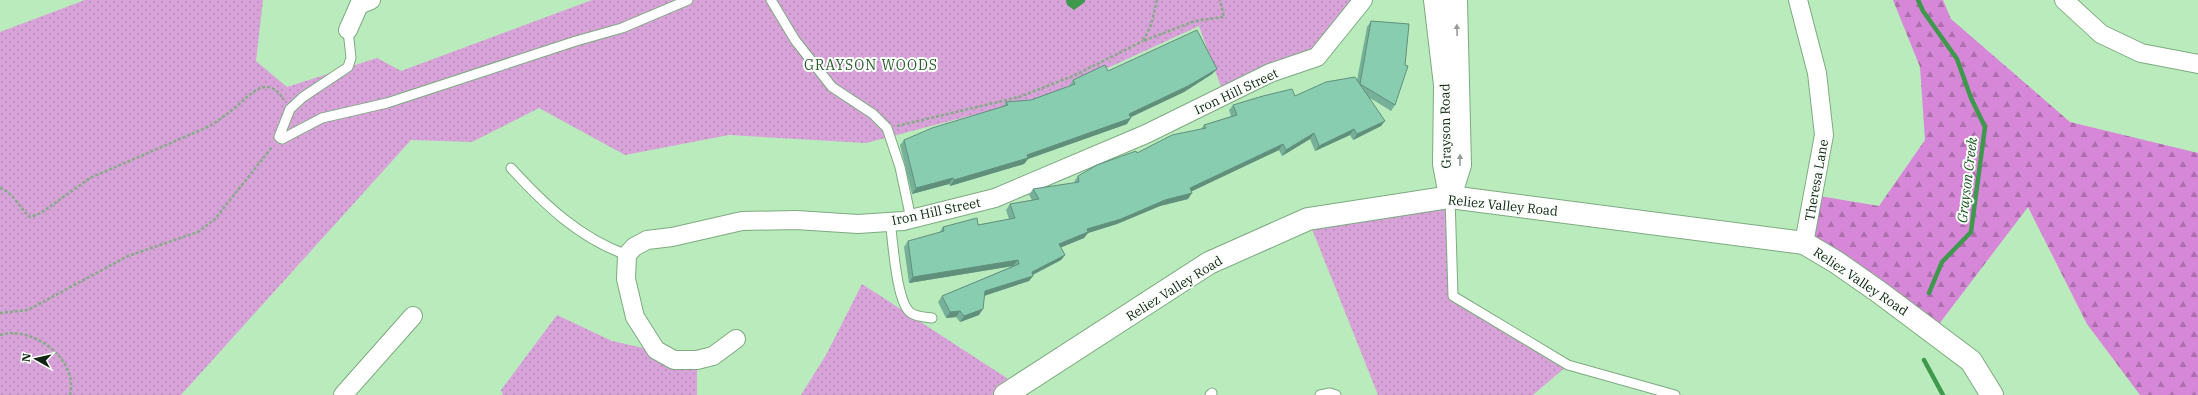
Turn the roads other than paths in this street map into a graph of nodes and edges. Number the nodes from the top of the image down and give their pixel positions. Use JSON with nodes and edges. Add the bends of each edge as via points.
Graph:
{"nodes":[{"id":1,"x":371,"y":0,"type":"edge"},
{"id":2,"x":688,"y":0,"type":"edge"},
{"id":3,"x":771,"y":0,"type":"edge"},
{"id":4,"x":1363,"y":0,"type":"edge"},
{"id":5,"x":1435,"y":0,"type":"edge"},
{"id":6,"x":1456,"y":0,"type":"edge"},
{"id":7,"x":1798,"y":0,"type":"edge"},
{"id":8,"x":2064,"y":0,"type":"edge"},
{"id":9,"x":348,"y":30,"type":"joint"},
{"id":10,"x":2198,"y":64,"type":"edge"},
{"id":11,"x":511,"y":168,"type":"dead end"},
{"id":12,"x":1450,"y":197,"type":"junction"},
{"id":13,"x":911,"y":219,"type":"junction"},
{"id":14,"x":890,"y":221,"type":"junction"},
{"id":15,"x":1804,"y":243,"type":"junction"},
{"id":16,"x":626,"y":254,"type":"junction"},
{"id":17,"x":413,"y":316,"type":"dead end"},
{"id":18,"x":932,"y":318,"type":"dead end"},
{"id":19,"x":736,"y":339,"type":"dead end"},
{"id":20,"x":343,"y":395,"type":"edge"},
{"id":21,"x":1005,"y":395,"type":"edge"},
{"id":22,"x":1320,"y":395,"type":"edge"},
{"id":23,"x":1336,"y":395,"type":"edge"},
{"id":24,"x":1675,"y":395,"type":"edge"},
{"id":25,"x":1992,"y":395,"type":"edge"}],
"edges":[{"from":1,"to":9,"type":"street","via":[[359,5]]},
{"from":2,"to":9,"type":"lane","via":[[622,28],[387,103],[322,118],[284,138],[279,137],[290,108],[348,67],[351,58]]},
{"from":3,"to":13,"type":"lane","via":[[795,40],[832,87],[873,114],[887,128],[900,167]]},
{"from":4,"to":13,"type":"street","name":"Iron Hill Street","via":[[1317,57],[1270,73],[1146,134],[995,198]]},
{"from":5,"to":12,"type":"main road","name":"Grayson Road","via":[[1445,85],[1444,164]]},
{"from":12,"to":6,"type":"main road","name":"Grayson Road","one_way":true,"via":[[1460,165]]},
{"from":7,"to":15,"type":"street","name":"Theresa Lane","via":[[1818,73],[1824,135]]},
{"from":8,"to":10,"type":"street","via":[[2101,34],[2141,53]]},
{"from":11,"to":16,"type":"lane","via":[[544,204],[591,239]]},
{"from":12,"to":15,"type":"main road","name":"Reliez Valley Road"},
{"from":12,"to":21,"type":"main road","name":"Reliez Valley Road","via":[[1308,219],[1257,241],[1209,263]]},
{"from":12,"to":24,"type":"lane","via":[[1453,296],[1568,365]]},
{"from":13,"to":14,"type":"street","name":"Iron Hill Street"},
{"from":14,"to":16,"type":"street","name":"Iron Hill Street","via":[[858,224],[796,220],[742,221],[647,240],[634,246]]},
{"from":14,"to":18,"type":"lane","via":[[900,294],[905,307],[918,317]]},
{"from":15,"to":25,"type":"main road","name":"Reliez Valley Road","via":[[1879,292],[1971,360]]},
{"from":16,"to":19,"type":"street","via":[[626,280],[635,317],[656,350],[674,360],[697,360],[714,356]]},
{"from":17,"to":20,"type":"street"},
{"from":22,"to":23,"type":"lane"}]}
